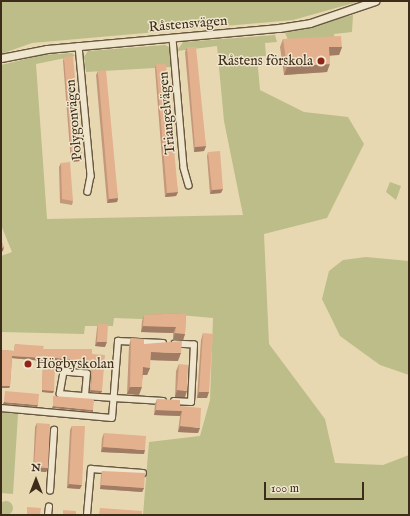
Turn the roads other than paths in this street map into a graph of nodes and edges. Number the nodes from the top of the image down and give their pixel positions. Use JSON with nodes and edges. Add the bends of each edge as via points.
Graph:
{"nodes":[{"id":1,"x":375,"y":1,"type":"edge"},
{"id":2,"x":172,"y":38,"type":"junction"},
{"id":3,"x":79,"y":46,"type":"junction"},
{"id":4,"x":1,"y":58,"type":"edge"},
{"id":5,"x":189,"y":185,"type":"dead end"},
{"id":6,"x":88,"y":192,"type":"dead end"},
{"id":7,"x":85,"y":396,"type":"junction"},
{"id":8,"x":114,"y":398,"type":"junction"},
{"id":9,"x":1,"y":408,"type":"edge"},
{"id":10,"x":54,"y":430,"type":"dead end"},
{"id":11,"x":143,"y":473,"type":"edge"},
{"id":12,"x":50,"y":491,"type":"dead end"},
{"id":13,"x":49,"y":507,"type":"dead end"},
{"id":14,"x":48,"y":515,"type":"edge"},
{"id":15,"x":87,"y":515,"type":"edge"}],
"edges":[{"from":1,"to":2,"type":"street","name":"Råstensvägen","via":[[310,23]]},
{"from":2,"to":3,"type":"street","name":"Råstensvägen"},
{"from":2,"to":5,"type":"street","name":"Triangelvägen","via":[[184,168]]},
{"from":3,"to":4,"type":"street","name":"Råstensvägen"},
{"from":3,"to":6,"type":"street","name":"Polygonvägen","via":[[91,176]]},
{"from":7,"to":7,"type":"street","via":[[60,394],[64,372],[87,374]]},
{"from":7,"to":8,"type":"street"},
{"from":8,"to":8,"type":"street","via":[[118,341],[194,345],[191,402]]},
{"from":8,"to":9,"type":"street","via":[[112,418]]},
{"from":10,"to":12,"type":"street"},
{"from":11,"to":15,"type":"street","via":[[91,469]]},
{"from":13,"to":14,"type":"street"}]}
